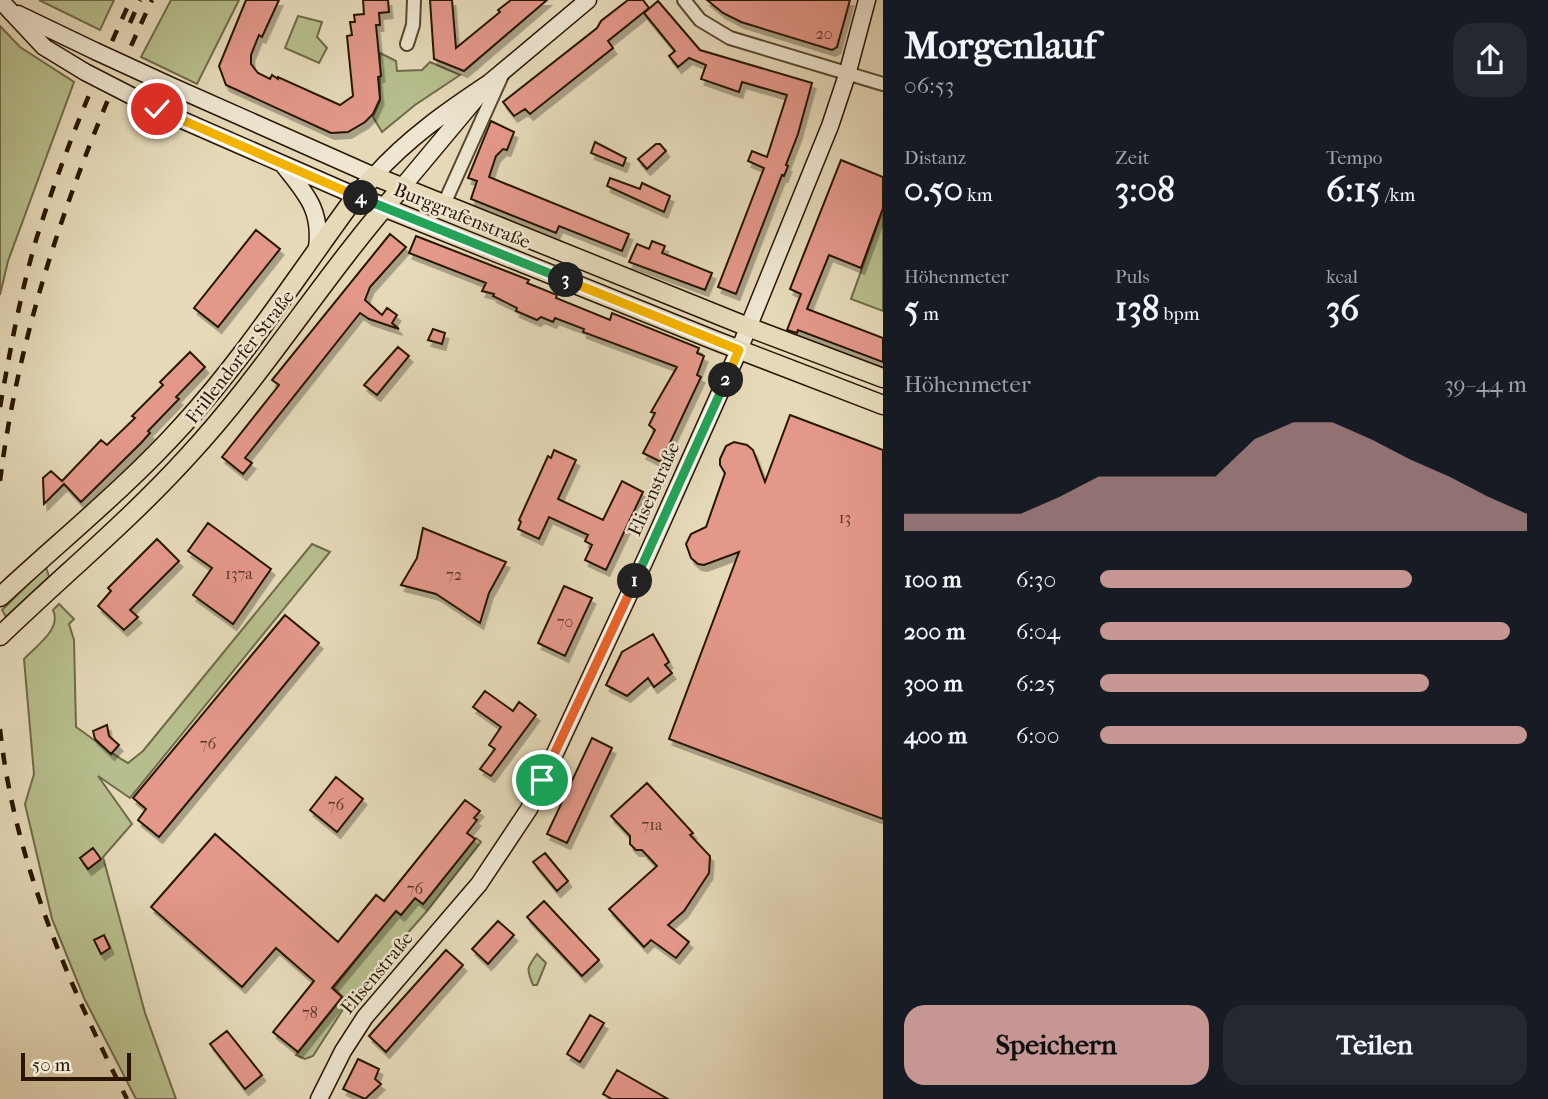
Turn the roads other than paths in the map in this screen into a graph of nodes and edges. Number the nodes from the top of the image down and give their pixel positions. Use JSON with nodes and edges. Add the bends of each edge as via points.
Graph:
{"nodes":[{"id":1,"x":414,"y":0,"type":"edge"},
{"id":2,"x":588,"y":0,"type":"edge"},
{"id":3,"x":684,"y":0,"type":"edge"},
{"id":4,"x":867,"y":0,"type":"edge"},
{"id":5,"x":5,"y":5,"type":"edge"},
{"id":6,"x":407,"y":44,"type":"dead end"},
{"id":7,"x":504,"y":69,"type":"junction"},
{"id":8,"x":847,"y":75,"type":"junction"},
{"id":9,"x":489,"y":83,"type":"junction"},
{"id":10,"x":883,"y":84,"type":"edge"},
{"id":11,"x":282,"y":164,"type":"junction"},
{"id":12,"x":374,"y":176,"type":"junction"},
{"id":13,"x":403,"y":187,"type":"junction"},
{"id":14,"x":356,"y":196,"type":"junction"},
{"id":15,"x":444,"y":204,"type":"junction"},
{"id":16,"x":384,"y":207,"type":"junction"},
{"id":17,"x":317,"y":248,"type":"junction"},
{"id":18,"x":748,"y":327,"type":"junction"},
{"id":19,"x":739,"y":350,"type":"junction"},
{"id":20,"x":883,"y":378,"type":"edge"},
{"id":21,"x":883,"y":405,"type":"edge"},
{"id":22,"x":4,"y":594,"type":"edge"},
{"id":23,"x":4,"y":632,"type":"edge"},
{"id":24,"x":318,"y":1099,"type":"edge"}],
"edges":[{"from":1,"to":6,"type":"street"},
{"from":2,"to":7,"type":"street","name":"Frillendorfer Straße"},
{"from":3,"to":8,"type":"street","via":[[700,20],[730,37]]},
{"from":4,"to":8,"type":"street","name":"Elisenstraße"},
{"from":5,"to":11,"type":"street","name":"Burggrafenstraße","bridge":true,"via":[[44,47],[85,72]]},
{"from":5,"to":12,"type":"street","name":"Burggrafenstraße","bridge":true,"via":[[95,51]]},
{"from":7,"to":9,"type":"street","name":"Frillendorfer Straße"},
{"from":7,"to":15,"type":"street","name":"Frillendorfer Straße"},
{"from":8,"to":10,"type":"street"},
{"from":8,"to":18,"type":"street","name":"Elisenstraße"},
{"from":9,"to":12,"type":"street","name":"Frillendorfer Straße","via":[[426,127]]},
{"from":9,"to":13,"type":"street","name":"Frillendorfer Straße"},
{"from":11,"to":14,"type":"street","name":"Burggrafenstraße"},
{"from":11,"to":17,"type":"street","via":[[315,209]]},
{"from":12,"to":13,"type":"main road","name":"Burggrafenstraße"},
{"from":12,"to":14,"type":"main road","name":"Frillendorfer Straße"},
{"from":13,"to":15,"type":"main road","name":"Burggrafenstraße"},
{"from":13,"to":16,"type":"main road","name":"Frillendorfer Straße"},
{"from":14,"to":16,"type":"main road","name":"Burggrafenstraße"},
{"from":14,"to":17,"type":"main road","name":"Frillendorfer Straße"},
{"from":15,"to":18,"type":"main road","name":"Burggrafenstraße"},
{"from":16,"to":19,"type":"main road","name":"Burggrafenstraße"},
{"from":16,"to":23,"type":"main road","name":"Frillendorfer Straße","via":[[188,456]]},
{"from":17,"to":22,"type":"main road","name":"Frillendorfer Straße","via":[[185,423],[143,468]]},
{"from":18,"to":19,"type":"street","name":"Elisenstraße"},
{"from":18,"to":20,"type":"main road","name":"Burggrafenstraße"},
{"from":19,"to":21,"type":"main road","name":"Burggrafenstraße"},
{"from":19,"to":24,"type":"street","name":"Elisenstraße","via":[[529,808],[479,884],[365,1017]]}]}
